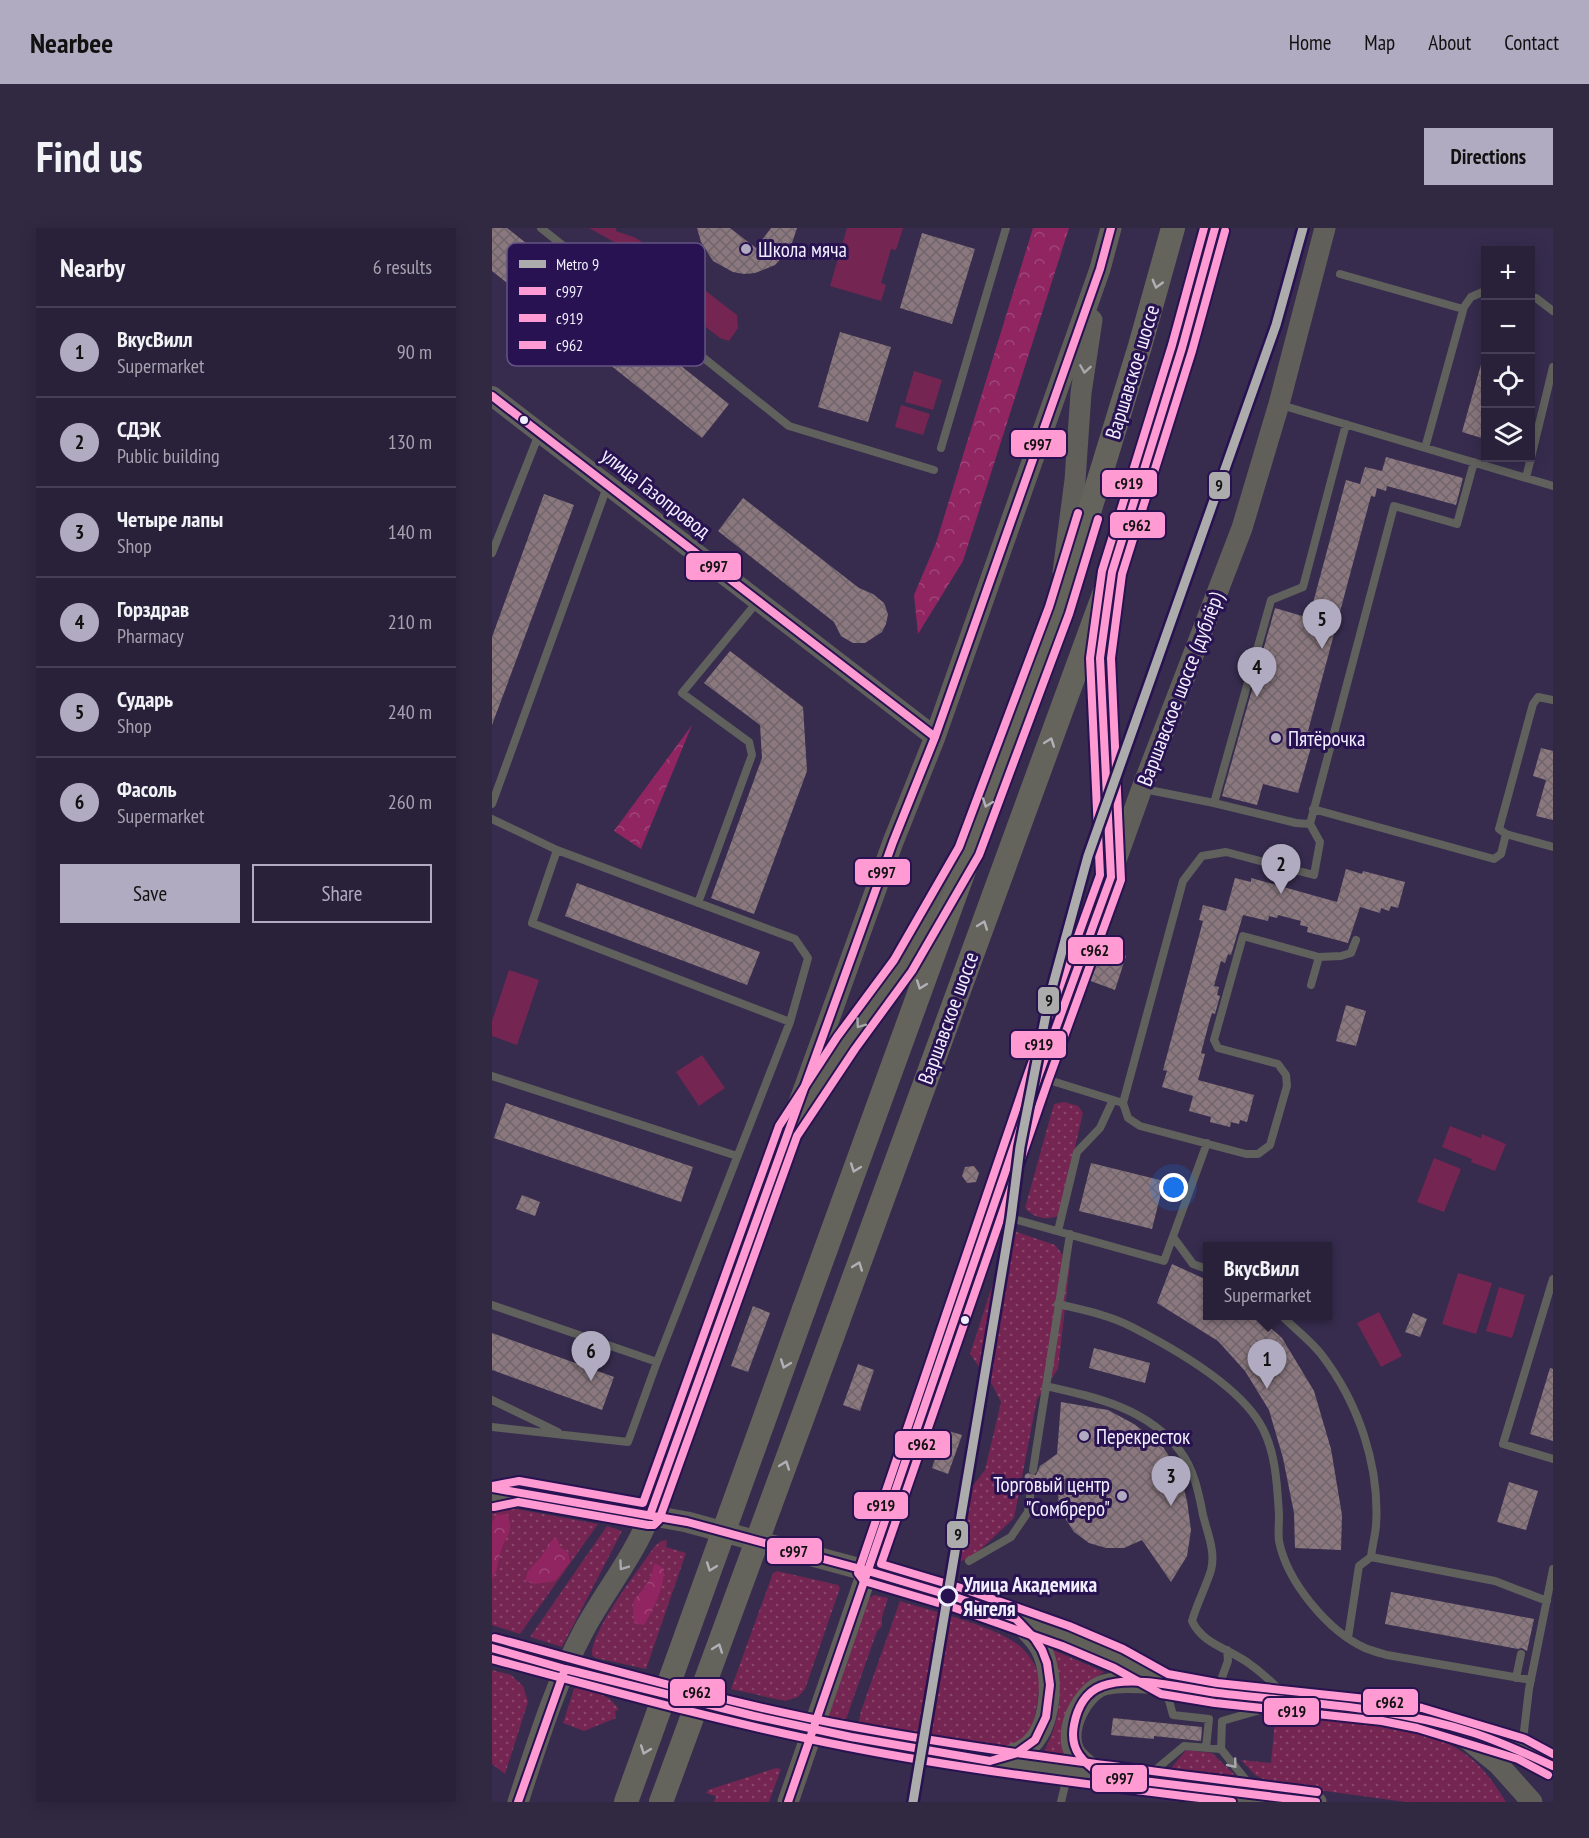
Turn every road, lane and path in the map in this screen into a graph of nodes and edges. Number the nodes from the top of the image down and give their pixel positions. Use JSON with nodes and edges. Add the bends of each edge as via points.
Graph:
{"nodes":[{"id":1,"x":541,"y":228,"type":"edge"},
{"id":2,"x":1006,"y":228,"type":"edge"},
{"id":3,"x":1111,"y":228,"type":"edge"},
{"id":4,"x":1173,"y":228,"type":"edge"},
{"id":5,"x":1215,"y":228,"type":"edge"},
{"id":6,"x":1325,"y":228,"type":"edge"},
{"id":7,"x":560,"y":243,"type":"edge"},
{"id":8,"x":1100,"y":269,"type":"junction"},
{"id":9,"x":1340,"y":274,"type":"dead end"},
{"id":10,"x":1481,"y":293,"type":"edge"},
{"id":11,"x":1535,"y":298,"type":"edge"},
{"id":12,"x":1463,"y":309,"type":"junction"},
{"id":13,"x":1553,"y":310,"type":"edge"},
{"id":14,"x":705,"y":359,"type":"edge"},
{"id":15,"x":1553,"y":367,"type":"edge"},
{"id":16,"x":492,"y":396,"type":"edge"},
{"id":17,"x":1279,"y":404,"type":"junction"},
{"id":18,"x":1346,"y":424,"type":"junction"},
{"id":19,"x":540,"y":433,"type":"junction"},
{"id":20,"x":941,"y":448,"type":"dead end"},
{"id":21,"x":1425,"y":448,"type":"junction"},
{"id":22,"x":1474,"y":462,"type":"junction"},
{"id":23,"x":934,"y":470,"type":"dead end"},
{"id":24,"x":1526,"y":478,"type":"junction"},
{"id":25,"x":607,"y":485,"type":"junction"},
{"id":26,"x":1553,"y":486,"type":"edge"},
{"id":27,"x":492,"y":553,"type":"edge"},
{"id":28,"x":1112,"y":572,"type":"junction"},
{"id":29,"x":758,"y":602,"type":"junction"},
{"id":30,"x":1059,"y":610,"type":"junction"},
{"id":31,"x":1553,"y":700,"type":"edge"},
{"id":32,"x":935,"y":737,"type":"junction"},
{"id":33,"x":1143,"y":788,"type":"junction"},
{"id":34,"x":1214,"y":803,"type":"junction"},
{"id":35,"x":492,"y":804,"type":"edge"},
{"id":36,"x":1313,"y":809,"type":"junction"},
{"id":37,"x":492,"y":819,"type":"edge"},
{"id":38,"x":1310,"y":824,"type":"junction"},
{"id":39,"x":1506,"y":834,"type":"junction"},
{"id":40,"x":1553,"y":847,"type":"edge"},
{"id":41,"x":557,"y":850,"type":"junction"},
{"id":42,"x":969,"y":851,"type":"junction"},
{"id":43,"x":1110,"y":877,"type":"junction"},
{"id":44,"x":698,"y":903,"type":"junction"},
{"id":45,"x":1356,"y":940,"type":"dead end"},
{"id":46,"x":1319,"y":957,"type":"junction"},
{"id":47,"x":1311,"y":985,"type":"dead end"},
{"id":48,"x":790,"y":1022,"type":"junction"},
{"id":49,"x":492,"y":1076,"type":"edge"},
{"id":50,"x":1038,"y":1077,"type":"junction"},
{"id":51,"x":1113,"y":1100,"type":"junction"},
{"id":52,"x":1123,"y":1103,"type":"junction"},
{"id":53,"x":788,"y":1131,"type":"junction"},
{"id":54,"x":1207,"y":1143,"type":"junction"},
{"id":55,"x":736,"y":1156,"type":"junction"},
{"id":56,"x":991,"y":1213,"type":"junction"},
{"id":57,"x":1058,"y":1231,"type":"junction"},
{"id":58,"x":1070,"y":1234,"type":"junction"},
{"id":59,"x":1173,"y":1237,"type":"junction"},
{"id":60,"x":1203,"y":1268,"type":"edge"},
{"id":61,"x":1553,"y":1278,"type":"edge"},
{"id":62,"x":1058,"y":1304,"type":"junction"},
{"id":63,"x":492,"y":1305,"type":"edge"},
{"id":64,"x":1286,"y":1320,"type":"edge"},
{"id":65,"x":657,"y":1362,"type":"junction"},
{"id":66,"x":1046,"y":1386,"type":"junction"},
{"id":67,"x":492,"y":1400,"type":"edge"},
{"id":68,"x":492,"y":1427,"type":"edge"},
{"id":69,"x":565,"y":1435,"type":"junction"},
{"id":70,"x":1553,"y":1459,"type":"edge"},
{"id":71,"x":1033,"y":1470,"type":"dead end"},
{"id":72,"x":492,"y":1488,"type":"edge"},
{"id":73,"x":1031,"y":1489,"type":"dead end"},
{"id":74,"x":518,"y":1491,"type":"junction"},
{"id":75,"x":492,"y":1497,"type":"edge"},
{"id":76,"x":650,"y":1515,"type":"junction"},
{"id":77,"x":1371,"y":1557,"type":"junction"},
{"id":78,"x":969,"y":1561,"type":"dead end"},
{"id":79,"x":1553,"y":1569,"type":"edge"},
{"id":80,"x":868,"y":1570,"type":"junction"},
{"id":81,"x":1547,"y":1601,"type":"junction"},
{"id":82,"x":1016,"y":1619,"type":"junction"},
{"id":83,"x":1348,"y":1638,"type":"junction"},
{"id":84,"x":492,"y":1648,"type":"edge"},
{"id":85,"x":1227,"y":1650,"type":"junction"},
{"id":86,"x":1521,"y":1654,"type":"dead end"},
{"id":87,"x":565,"y":1669,"type":"junction"},
{"id":88,"x":1516,"y":1678,"type":"junction"},
{"id":89,"x":1531,"y":1680,"type":"junction"},
{"id":90,"x":1164,"y":1684,"type":"junction"},
{"id":91,"x":1216,"y":1693,"type":"junction"},
{"id":92,"x":1293,"y":1701,"type":"junction"},
{"id":93,"x":1209,"y":1719,"type":"junction"},
{"id":94,"x":1222,"y":1721,"type":"junction"},
{"id":95,"x":1451,"y":1726,"type":"junction"},
{"id":96,"x":814,"y":1729,"type":"junction"},
{"id":97,"x":1206,"y":1748,"type":"junction"},
{"id":98,"x":1221,"y":1749,"type":"junction"},
{"id":99,"x":1522,"y":1749,"type":"junction"},
{"id":100,"x":990,"y":1761,"type":"junction"},
{"id":101,"x":1553,"y":1766,"type":"edge"},
{"id":102,"x":1069,"y":1771,"type":"junction"},
{"id":103,"x":1102,"y":1776,"type":"junction"},
{"id":104,"x":1142,"y":1781,"type":"junction"},
{"id":105,"x":1259,"y":1795,"type":"junction"},
{"id":106,"x":1230,"y":1797,"type":"edge"},
{"id":107,"x":518,"y":1802,"type":"edge"},
{"id":108,"x":626,"y":1802,"type":"edge"},
{"id":109,"x":662,"y":1802,"type":"edge"},
{"id":110,"x":789,"y":1802,"type":"edge"},
{"id":111,"x":1061,"y":1802,"type":"edge"},
{"id":112,"x":1316,"y":1802,"type":"edge"},
{"id":113,"x":1532,"y":1802,"type":"edge"}],
"edges":[{"from":1,"to":7,"type":"lane"},
{"from":2,"to":20,"type":"lane"},
{"from":3,"to":8,"type":"main road"},
{"from":4,"to":30,"type":"main road","name":"Варшавское шоссе","one_way":true},
{"from":5,"to":28,"type":"main road","name":"Варшавское шоссе"},
{"from":6,"to":17,"type":"main road","name":"Варшавское шоссе (дублёр)"},
{"from":8,"to":30,"type":"main road","one_way":true,"via":[[1081,393]]},
{"from":8,"to":32,"type":"main road"},
{"from":9,"to":12,"type":"lane"},
{"from":10,"to":12,"type":"lane","via":[[1471,297]]},
{"from":11,"to":13,"type":"lane"},
{"from":12,"to":21,"type":"lane"},
{"from":14,"to":23,"type":"lane","via":[[789,426]]},
{"from":15,"to":24,"type":"lane"},
{"from":16,"to":19,"type":"street","name":"улица Газопровод"},
{"from":17,"to":18,"type":"lane"},
{"from":17,"to":33,"type":"main road","name":"Варшавское шоссе (дублёр)","via":[[1242,528]]},
{"from":18,"to":21,"type":"lane"},
{"from":18,"to":34,"type":"lane","via":[[1303,587],[1271,600]]},
{"from":19,"to":25,"type":"street","name":"улица Газопровод"},
{"from":19,"to":27,"type":"lane"},
{"from":21,"to":22,"type":"lane"},
{"from":22,"to":24,"type":"lane"},
{"from":22,"to":36,"type":"lane","via":[[1457,524],[1394,506]]},
{"from":24,"to":26,"type":"lane"},
{"from":25,"to":29,"type":"street","name":"улица Газопровод"},
{"from":25,"to":35,"type":"lane"},
{"from":28,"to":43,"type":"main road","via":[[1100,658]]},
{"from":109,"to":28,"type":"main road","name":"Варшавское шоссе","one_way":true,"bridge":true},
{"from":29,"to":32,"type":"street","name":"улица Газопровод"},
{"from":29,"to":44,"type":"lane","via":[[682,693],[749,742],[752,755]]},
{"from":30,"to":42,"type":"main road","name":"Варшавское шоссе","one_way":true},
{"from":31,"to":39,"type":"lane","via":[[1538,698],[1533,704],[1499,823],[1499,829]]},
{"from":32,"to":53,"type":"main road"},
{"from":33,"to":34,"type":"lane"},
{"from":33,"to":43,"type":"main road","name":"Варшавское шоссе (дублёр)"},
{"from":34,"to":38,"type":"lane"},
{"from":36,"to":38,"type":"lane"},
{"from":36,"to":39,"type":"lane","via":[[1494,859],[1501,854]]},
{"from":37,"to":41,"type":"lane"},
{"from":38,"to":52,"type":"lane","via":[[1320,842],[1314,875],[1226,852],[1202,856],[1183,881]]},
{"from":39,"to":40,"type":"lane"},
{"from":41,"to":44,"type":"lane"},
{"from":41,"to":48,"type":"lane","via":[[532,923]]},
{"from":42,"to":53,"type":"main road","one_way":true,"via":[[903,966]]},
{"from":42,"to":108,"type":"main road","name":"Варшавское шоссе","one_way":true,"bridge":true},
{"from":43,"to":50,"type":"main road","name":"Варшавское шоссе (дублёр)"},
{"from":44,"to":48,"type":"lane","via":[[795,939],[808,958]]},
{"from":45,"to":46,"type":"lane","via":[[1351,953]]},
{"from":46,"to":47,"type":"lane"},
{"from":46,"to":54,"type":"lane","via":[[1243,936],[1214,1040],[1218,1048],[1278,1064],[1286,1075],[1287,1086],[1270,1145],[1258,1154]]},
{"from":48,"to":55,"type":"lane"},
{"from":49,"to":55,"type":"lane"},
{"from":50,"to":51,"type":"lane"},
{"from":50,"to":56,"type":"main road","name":"Варшавское шоссе (дублёр)"},
{"from":51,"to":52,"type":"lane"},
{"from":51,"to":57,"type":"lane","via":[[1100,1128],[1077,1152]]},
{"from":52,"to":54,"type":"lane","via":[[1128,1118],[1140,1126]]},
{"from":53,"to":76,"type":"main road"},
{"from":54,"to":59,"type":"lane"},
{"from":55,"to":65,"type":"lane"},
{"from":56,"to":57,"type":"lane"},
{"from":56,"to":80,"type":"main road","name":"Варшавское шоссе (дублёр)"},
{"from":57,"to":58,"type":"lane"},
{"from":58,"to":59,"type":"lane","via":[[1164,1261]]},
{"from":58,"to":62,"type":"lane"},
{"from":59,"to":60,"type":"lane","via":[[1193,1264]]},
{"from":61,"to":70,"type":"lane","via":[[1503,1444]]},
{"from":62,"to":66,"type":"lane"},
{"from":62,"to":83,"type":"lane","via":[[1131,1326],[1225,1384],[1247,1405],[1263,1428],[1275,1462],[1283,1557],[1302,1592],[1328,1623]]},
{"from":63,"to":65,"type":"lane"},
{"from":64,"to":77,"type":"lane","via":[[1320,1353],[1366,1439],[1375,1499]]},
{"from":65,"to":69,"type":"lane","via":[[628,1442]]},
{"from":66,"to":71,"type":"lane"},
{"from":66,"to":85,"type":"lane","via":[[1126,1408],[1153,1425],[1180,1451],[1198,1489],[1213,1556],[1212,1569],[1192,1621],[1205,1639]]},
{"from":67,"to":69,"type":"lane"},
{"from":68,"to":69,"type":"lane"},
{"from":72,"to":74,"type":"street"},
{"from":73,"to":78,"type":"lane","via":[[1028,1512],[1011,1537]]},
{"from":74,"to":75,"type":"main road"},
{"from":74,"to":76,"type":"main road"},
{"from":76,"to":80,"type":"main road"},
{"from":76,"to":87,"type":"main road","one_way":true,"via":[[641,1538],[604,1595]]},
{"from":77,"to":81,"type":"lane","via":[[1495,1581]]},
{"from":77,"to":83,"type":"lane","via":[[1359,1566]]},
{"from":79,"to":81,"type":"lane"},
{"from":80,"to":82,"type":"main road"},
{"from":80,"to":96,"type":"main road","name":"Варшавское шоссе (дублёр)"},
{"from":81,"to":89,"type":"lane"},
{"from":82,"to":90,"type":"main road","via":[[1119,1659]]},
{"from":82,"to":100,"type":"main road","via":[[1035,1639],[1047,1663],[1050,1685],[1046,1717],[1035,1740],[1026,1748]]},
{"from":83,"to":88,"type":"lane","via":[[1387,1655]]},
{"from":84,"to":87,"type":"main road"},
{"from":85,"to":91,"type":"lane","via":[[1228,1661]]},
{"from":85,"to":92,"type":"lane"},
{"from":86,"to":88,"type":"lane"},
{"from":87,"to":96,"type":"main road"},
{"from":87,"to":107,"type":"main road"},
{"from":88,"to":89,"type":"lane"},
{"from":89,"to":99,"type":"lane"},
{"from":90,"to":91,"type":"main road"},
{"from":90,"to":93,"type":"lane","via":[[1173,1715]]},
{"from":90,"to":103,"type":"main road","via":[[1106,1684],[1085,1697],[1078,1708],[1072,1744],[1078,1758]]},
{"from":91,"to":92,"type":"main road"},
{"from":92,"to":94,"type":"lane"},
{"from":92,"to":95,"type":"main road","via":[[1384,1711]]},
{"from":93,"to":94,"type":"lane"},
{"from":93,"to":97,"type":"lane"},
{"from":94,"to":98,"type":"lane"},
{"from":95,"to":99,"type":"main road"},
{"from":95,"to":113,"type":"main road","via":[[1498,1764]]},
{"from":96,"to":100,"type":"main road"},
{"from":96,"to":110,"type":"main road","name":"Варшавское шоссе (дублёр)"},
{"from":97,"to":98,"type":"lane"},
{"from":97,"to":104,"type":"lane","via":[[1184,1746]]},
{"from":98,"to":105,"type":"lane","one_way":true},
{"from":99,"to":101,"type":"main road"},
{"from":100,"to":102,"type":"main road"},
{"from":102,"to":103,"type":"main road"},
{"from":102,"to":111,"type":"lane"},
{"from":103,"to":104,"type":"main road"},
{"from":104,"to":106,"type":"main road"},
{"from":105,"to":106,"type":"main road"},
{"from":105,"to":112,"type":"main road"}]}
